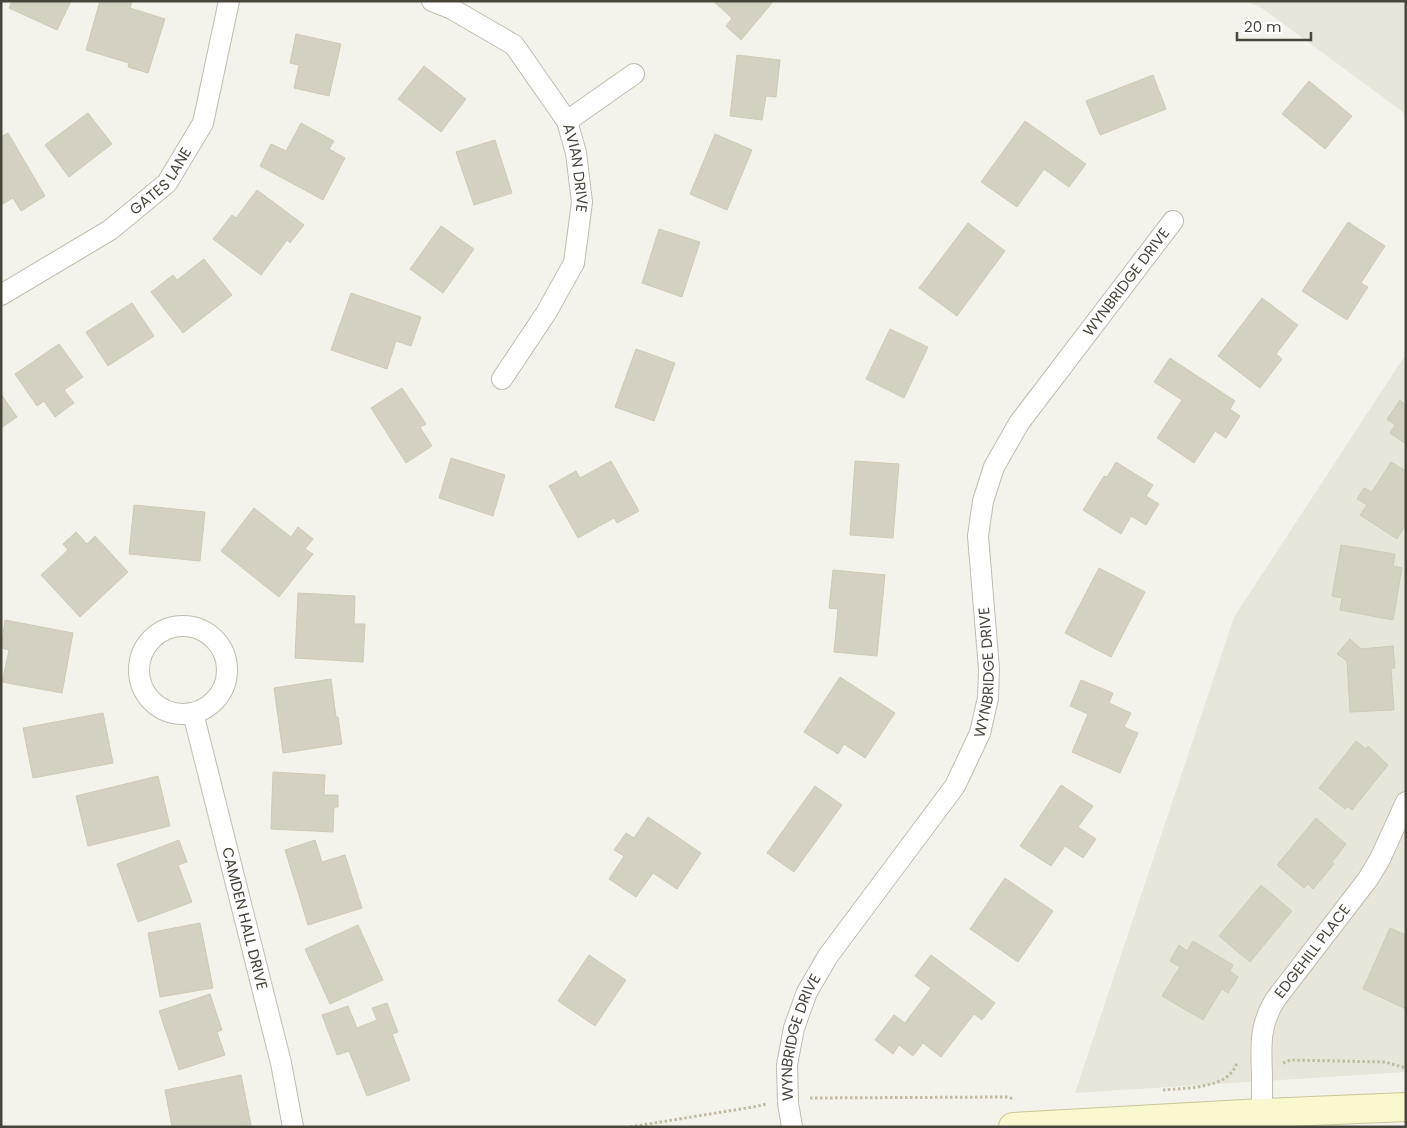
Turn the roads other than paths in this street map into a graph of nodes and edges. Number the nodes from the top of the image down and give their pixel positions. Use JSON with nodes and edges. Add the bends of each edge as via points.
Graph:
{"nodes":[{"id":1,"x":229,"y":1,"type":"edge"},
{"id":2,"x":432,"y":1,"type":"edge"},
{"id":3,"x":634,"y":74,"type":"dead end"},
{"id":4,"x":567,"y":120,"type":"junction"},
{"id":5,"x":1173,"y":221,"type":"dead end"},
{"id":6,"x":1,"y":295,"type":"edge"},
{"id":7,"x":502,"y":379,"type":"dead end"},
{"id":8,"x":192,"y":713,"type":"junction"},
{"id":9,"x":1406,"y":802,"type":"edge"},
{"id":10,"x":1406,"y":1107,"type":"edge"},
{"id":11,"x":1262,"y":1120,"type":"edge"},
{"id":12,"x":293,"y":1127,"type":"edge"},
{"id":13,"x":792,"y":1127,"type":"edge"},
{"id":14,"x":1013,"y":1127,"type":"edge"}],
"edges":[{"from":1,"to":6,"type":"street","name":"GATES LANE","via":[[203,123],[167,183],[110,230]]},
{"from":2,"to":4,"type":"street","name":"AVIAN DRIVE","via":[[514,45]]},
{"from":3,"to":4,"type":"street"},
{"from":4,"to":7,"type":"street","name":"AVIAN DRIVE","via":[[576,153],[582,202],[574,263],[546,313]]},
{"from":5,"to":13,"type":"street","name":"WYNBRIDGE DRIVE","via":[[1018,423],[994,467],[983,501],[978,536],[990,669],[988,698],[980,733],[955,786],[828,956],[807,992],[792,1035],[787,1065]]},
{"from":8,"to":8,"type":"street","via":[[177,714],[163,709],[150,700],[142,687],[139,672],[141,656],[159,632],[172,626],[200,628],[221,646],[227,660],[225,687],[206,708]]},
{"from":8,"to":12,"type":"street","name":"CAMDEN HALL DRIVE","via":[[280,1063]]},
{"from":9,"to":11,"type":"street","name":"EDGEHILL PLACE","via":[[1368,878],[1270,1007],[1262,1031],[1260,1052]]},
{"from":10,"to":11,"type":"main road"},
{"from":11,"to":14,"type":"main road"}]}
